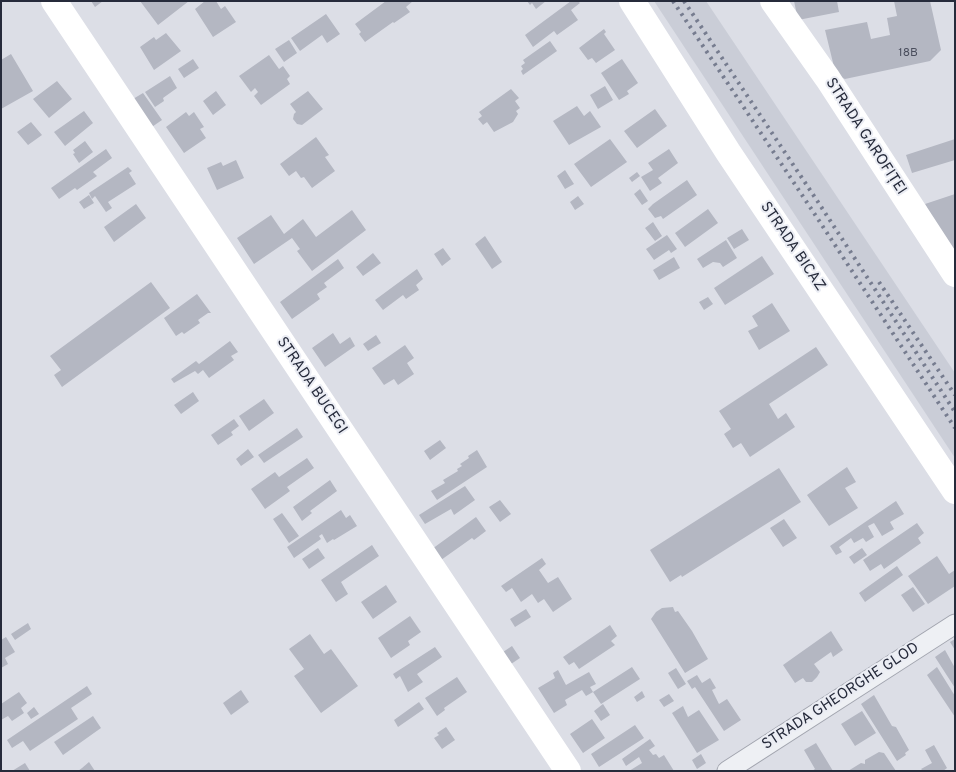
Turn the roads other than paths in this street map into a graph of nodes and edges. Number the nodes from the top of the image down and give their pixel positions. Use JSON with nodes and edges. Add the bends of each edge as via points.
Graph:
{"nodes":[{"id":1,"x":54,"y":1,"type":"edge"},
{"id":2,"x":632,"y":1,"type":"edge"},
{"id":3,"x":773,"y":1,"type":"edge"},
{"id":4,"x":955,"y":274,"type":"edge"},
{"id":5,"x":955,"y":491,"type":"edge"},
{"id":6,"x":955,"y":624,"type":"edge"},
{"id":7,"x":568,"y":771,"type":"edge"},
{"id":8,"x":727,"y":771,"type":"edge"}],
"edges":[{"from":1,"to":7,"type":"street","name":"STRADA BUCEGI"},
{"from":2,"to":5,"type":"street","name":"STRADA BICAZ","via":[[728,152]]},
{"from":3,"to":4,"type":"street","name":"STRADA GAROFIȚEI"},
{"from":6,"to":8,"type":"street","name":"STRADA GHEORGHE GLOD"}]}
